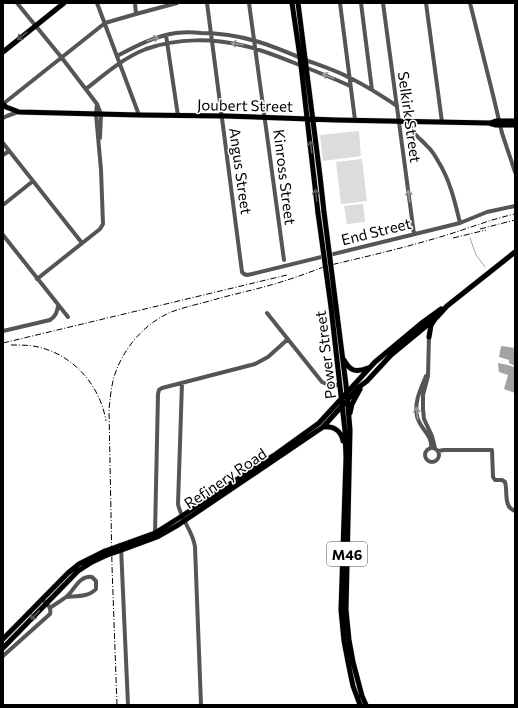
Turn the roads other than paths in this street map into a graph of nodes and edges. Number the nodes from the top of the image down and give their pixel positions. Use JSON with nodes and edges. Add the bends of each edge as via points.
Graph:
{"nodes":[{"id":1,"x":17,"y":3,"type":"edge"},
{"id":2,"x":64,"y":3,"type":"edge"},
{"id":3,"x":97,"y":3,"type":"edge"},
{"id":4,"x":136,"y":3,"type":"edge"},
{"id":5,"x":177,"y":3,"type":"edge"},
{"id":6,"x":207,"y":3,"type":"edge"},
{"id":7,"x":250,"y":3,"type":"edge"},
{"id":8,"x":292,"y":3,"type":"edge"},
{"id":9,"x":298,"y":3,"type":"edge"},
{"id":10,"x":340,"y":3,"type":"edge"},
{"id":11,"x":361,"y":3,"type":"edge"},
{"id":12,"x":383,"y":3,"type":"edge"},
{"id":13,"x":426,"y":3,"type":"edge"},
{"id":14,"x":470,"y":3,"type":"edge"},
{"id":15,"x":136,"y":14,"type":"junction"},
{"id":16,"x":105,"y":23,"type":"junction"},
{"id":17,"x":35,"y":26,"type":"junction"},
{"id":18,"x":210,"y":33,"type":"junction"},
{"id":19,"x":166,"y":35,"type":"junction"},
{"id":20,"x":255,"y":40,"type":"junction"},
{"id":21,"x":212,"y":41,"type":"junction"},
{"id":22,"x":168,"y":43,"type":"junction"},
{"id":23,"x":256,"y":49,"type":"junction"},
{"id":24,"x":3,"y":52,"type":"edge"},
{"id":25,"x":117,"y":56,"type":"junction"},
{"id":26,"x":62,"y":58,"type":"junction"},
{"id":27,"x":302,"y":58,"type":"junction"},
{"id":28,"x":120,"y":63,"type":"junction"},
{"id":29,"x":303,"y":66,"type":"junction"},
{"id":30,"x":349,"y":77,"type":"junction"},
{"id":31,"x":350,"y":86,"type":"junction"},
{"id":32,"x":86,"y":90,"type":"junction"},
{"id":33,"x":372,"y":90,"type":"junction"},
{"id":34,"x":3,"y":104,"type":"edge"},
{"id":35,"x":397,"y":106,"type":"junction"},
{"id":36,"x":19,"y":112,"type":"junction"},
{"id":37,"x":98,"y":114,"type":"junction"},
{"id":38,"x":139,"y":115,"type":"junction"},
{"id":39,"x":178,"y":116,"type":"junction"},
{"id":40,"x":222,"y":116,"type":"junction"},
{"id":41,"x":265,"y":117,"type":"junction"},
{"id":42,"x":3,"y":118,"type":"edge"},
{"id":43,"x":310,"y":119,"type":"junction"},
{"id":44,"x":355,"y":120,"type":"junction"},
{"id":45,"x":399,"y":121,"type":"junction"},
{"id":46,"x":409,"y":121,"type":"junction"},
{"id":47,"x":515,"y":121,"type":"edge"},
{"id":48,"x":442,"y":122,"type":"junction"},
{"id":49,"x":500,"y":123,"type":"junction"},
{"id":50,"x":515,"y":125,"type":"edge"},
{"id":51,"x":3,"y":143,"type":"edge"},
{"id":52,"x":9,"y":150,"type":"junction"},
{"id":53,"x":3,"y":155,"type":"edge"},
{"id":54,"x":515,"y":172,"type":"edge"},
{"id":55,"x":33,"y":181,"type":"junction"},
{"id":56,"x":3,"y":205,"type":"edge"},
{"id":57,"x":515,"y":206,"type":"edge"},
{"id":58,"x":460,"y":223,"type":"junction"},
{"id":59,"x":414,"y":234,"type":"junction"},
{"id":60,"x":3,"y":236,"type":"edge"},
{"id":61,"x":82,"y":243,"type":"junction"},
{"id":62,"x":515,"y":252,"type":"edge"},
{"id":63,"x":284,"y":260,"type":"dead end"},
{"id":64,"x":242,"y":272,"type":"joint"},
{"id":65,"x":37,"y":279,"type":"junction"},
{"id":66,"x":58,"y":306,"type":"junction"},
{"id":67,"x":447,"y":306,"type":"junction"},
{"id":68,"x":333,"y":307,"type":"junction"},
{"id":69,"x":266,"y":313,"type":"dead end"},
{"id":70,"x":68,"y":317,"type":"dead end"},
{"id":71,"x":437,"y":317,"type":"junction"},
{"id":72,"x":425,"y":323,"type":"junction"},
{"id":73,"x":3,"y":332,"type":"edge"},
{"id":74,"x":414,"y":335,"type":"junction"},
{"id":75,"x":429,"y":337,"type":"junction"},
{"id":76,"x":288,"y":339,"type":"junction"},
{"id":77,"x":342,"y":357,"type":"junction"},
{"id":78,"x":370,"y":368,"type":"junction"},
{"id":79,"x":428,"y":371,"type":"junction"},
{"id":80,"x":367,"y":381,"type":"junction"},
{"id":81,"x":182,"y":383,"type":"junction"},
{"id":82,"x":342,"y":386,"type":"junction"},
{"id":83,"x":357,"y":386,"type":"junction"},
{"id":84,"x":346,"y":394,"type":"junction"},
{"id":85,"x":344,"y":400,"type":"junction"},
{"id":86,"x":417,"y":400,"type":"junction"},
{"id":87,"x":423,"y":401,"type":"junction"},
{"id":88,"x":342,"y":405,"type":"junction"},
{"id":89,"x":332,"y":409,"type":"junction"},
{"id":90,"x":349,"y":420,"type":"junction"},
{"id":91,"x":323,"y":427,"type":"junction"},
{"id":92,"x":435,"y":449,"type":"junction"},
{"id":93,"x":346,"y":458,"type":"junction"},
{"id":94,"x":258,"y":468,"type":"junction"},
{"id":95,"x":515,"y":511,"type":"edge"},
{"id":96,"x":183,"y":518,"type":"junction"},
{"id":97,"x":156,"y":535,"type":"junction"},
{"id":98,"x":120,"y":548,"type":"junction"},
{"id":99,"x":345,"y":551,"type":"junction"},
{"id":100,"x":80,"y":566,"type":"junction"},
{"id":101,"x":67,"y":597,"type":"junction"},
{"id":102,"x":42,"y":599,"type":"junction"},
{"id":103,"x":48,"y":606,"type":"junction"},
{"id":104,"x":3,"y":639,"type":"edge"},
{"id":105,"x":346,"y":641,"type":"junction"},
{"id":106,"x":3,"y":648,"type":"edge"},
{"id":107,"x":3,"y":656,"type":"edge"},
{"id":108,"x":128,"y":705,"type":"edge"},
{"id":109,"x":201,"y":705,"type":"edge"},
{"id":110,"x":360,"y":705,"type":"edge"},
{"id":111,"x":366,"y":705,"type":"edge"}],
"edges":[{"from":1,"to":17,"type":"street"},
{"from":2,"to":17,"type":"main road"},
{"from":3,"to":16,"type":"street"},
{"from":4,"to":15,"type":"street"},
{"from":5,"to":15,"type":"street"},
{"from":6,"to":18,"type":"street","name":"Angus Street"},
{"from":7,"to":20,"type":"street","name":"Kinross Street"},
{"from":8,"to":27,"type":"main road","name":"Power Street"},
{"from":9,"to":27,"type":"main road","name":"Power Street"},
{"from":10,"to":30,"type":"street"},
{"from":11,"to":33,"type":"street"},
{"from":12,"to":35,"type":"street","name":"Selkirk Street"},
{"from":13,"to":48,"type":"street"},
{"from":14,"to":49,"type":"street"},
{"from":15,"to":16,"type":"street"},
{"from":16,"to":25,"type":"street"},
{"from":16,"to":26,"type":"street"},
{"from":17,"to":24,"type":"main road","one_way":true},
{"from":17,"to":26,"type":"street"},
{"from":18,"to":19,"type":"street"},
{"from":18,"to":20,"type":"street"},
{"from":18,"to":21,"type":"street","name":"Angus Street"},
{"from":19,"to":22,"type":"street"},
{"from":25,"to":19,"type":"street","one_way":true,"via":[[146,41]]},
{"from":20,"to":23,"type":"street","name":"Kinross Street"},
{"from":20,"to":27,"type":"street"},
{"from":21,"to":22,"type":"street"},
{"from":23,"to":21,"type":"street","one_way":true},
{"from":21,"to":40,"type":"street","name":"Angus Street"},
{"from":22,"to":28,"type":"street","via":[[146,49]]},
{"from":22,"to":39,"type":"street"},
{"from":23,"to":29,"type":"street"},
{"from":23,"to":41,"type":"street","name":"Kinross Street"},
{"from":25,"to":28,"type":"street"},
{"from":26,"to":32,"type":"street"},
{"from":26,"to":34,"type":"street"},
{"from":27,"to":29,"type":"main road","name":"Power Street"},
{"from":27,"to":30,"type":"street"},
{"from":28,"to":32,"type":"street"},
{"from":28,"to":38,"type":"street"},
{"from":31,"to":29,"type":"street","one_way":true},
{"from":29,"to":43,"type":"main road","name":"Power Street"},
{"from":30,"to":31,"type":"street"},
{"from":30,"to":33,"type":"street"},
{"from":31,"to":44,"type":"street"},
{"from":32,"to":37,"type":"street","via":[[97,104]]},
{"from":33,"to":35,"type":"street"},
{"from":34,"to":36,"type":"main road","name":"Joubert Street","via":[[6,108]]},
{"from":35,"to":45,"type":"street","name":"Selkirk Street"},
{"from":36,"to":37,"type":"main road","name":"Joubert Street"},
{"from":36,"to":42,"type":"street"},
{"from":37,"to":38,"type":"main road","name":"Joubert Street"},
{"from":37,"to":61,"type":"street","via":[[103,224]]},
{"from":38,"to":39,"type":"main road","name":"Joubert Street"},
{"from":39,"to":40,"type":"main road","name":"Joubert Street"},
{"from":40,"to":41,"type":"main road","name":"Joubert Street"},
{"from":40,"to":64,"type":"street","name":"Angus Street"},
{"from":41,"to":43,"type":"main road","name":"Joubert Street"},
{"from":41,"to":63,"type":"street","name":"Kinross Street"},
{"from":43,"to":44,"type":"main road","name":"Joubert Street"},
{"from":43,"to":68,"type":"main road","name":"Power Street","bridge":true},
{"from":44,"to":45,"type":"main road","name":"Joubert Street"},
{"from":45,"to":46,"type":"main road","name":"Joubert Street"},
{"from":59,"to":45,"type":"street","name":"Selkirk Street","one_way":true},
{"from":46,"to":48,"type":"main road","name":"Joubert Street"},
{"from":46,"to":58,"type":"street","via":[[413,131],[429,147],[443,170]]},
{"from":47,"to":49,"type":"main road","name":"Joubert Street"},
{"from":48,"to":49,"type":"main road","name":"Joubert Street"},
{"from":49,"to":50,"type":"main road","name":"Joubert Street"},
{"from":49,"to":54,"type":"street"},
{"from":51,"to":52,"type":"street"},
{"from":52,"to":53,"type":"street"},
{"from":52,"to":55,"type":"street"},
{"from":55,"to":56,"type":"street"},
{"from":55,"to":61,"type":"street"},
{"from":57,"to":58,"type":"street","name":"End Street","via":[[487,212]]},
{"from":58,"to":59,"type":"street","name":"End Street"},
{"from":59,"to":64,"type":"street","name":"End Street","via":[[252,274]]},
{"from":60,"to":65,"type":"street"},
{"from":61,"to":65,"type":"street"},
{"from":62,"to":67,"type":"main road","name":"Refinery Road"},
{"from":65,"to":66,"type":"street"},
{"from":66,"to":70,"type":"street"},
{"from":66,"to":73,"type":"street","via":[[57,313],[50,320]]},
{"from":67,"to":71,"type":"main road","name":"Refinery Road"},
{"from":67,"to":72,"type":"main road","name":"Refinery Road"},
{"from":68,"to":77,"type":"main road","name":"Power Street"},
{"from":68,"to":82,"type":"main road","name":"Power Street"},
{"from":69,"to":76,"type":"street"},
{"from":71,"to":72,"type":"main road","name":"Refinery Road"},
{"from":71,"to":75,"type":"main road","via":[[431,326]]},
{"from":72,"to":74,"type":"main road","name":"Refinery Road"},
{"from":72,"to":75,"type":"street"},
{"from":72,"to":78,"type":"main road","name":"Refinery Road"},
{"from":74,"to":75,"type":"main road","via":[[423,333]]},
{"from":74,"to":80,"type":"main road","name":"Refinery Road"},
{"from":75,"to":79,"type":"street"},
{"from":76,"to":81,"type":"street","via":[[268,357],[255,364]]},
{"from":76,"to":82,"type":"street","via":[[322,382]]},
{"from":77,"to":78,"type":"main road","via":[[353,370]]},
{"from":77,"to":82,"type":"main road","name":"Power Street"},
{"from":78,"to":83,"type":"main road","name":"Refinery Road"},
{"from":79,"to":86,"type":"street"},
{"from":79,"to":87,"type":"street"},
{"from":80,"to":83,"type":"main road","name":"Refinery Road"},
{"from":80,"to":90,"type":"main road","via":[[355,398]]},
{"from":81,"to":96,"type":"street","via":[[178,504]]},
{"from":81,"to":97,"type":"street","via":[[160,389],[158,394]]},
{"from":82,"to":84,"type":"main road","name":"Power Street"},
{"from":82,"to":85,"type":"main road","name":"Power Street","number":"M46"},
{"from":82,"to":89,"type":"main road"},
{"from":83,"to":84,"type":"main road","name":"Refinery Road"},
{"from":83,"to":85,"type":"main road","name":"Refinery Road"},
{"from":84,"to":85,"type":"main road","name":"Refinery Road"},
{"from":85,"to":88,"type":"main road","name":"Refinery Road"},
{"from":85,"to":89,"type":"main road","name":"Refinery Road"},
{"from":85,"to":90,"type":"main road","name":"Power Street","number":"M46"},
{"from":86,"to":87,"type":"street"},
{"from":92,"to":86,"type":"street","one_way":true,"via":[[418,421]]},
{"from":87,"to":92,"type":"street","via":[[424,419]]},
{"from":88,"to":91,"type":"main road","name":"Refinery Road"},
{"from":88,"to":93,"type":"main road","name":"Power Street","number":"M46"},
{"from":89,"to":94,"type":"main road","name":"Refinery Road","via":[[319,423]]},
{"from":90,"to":99,"type":"main road","name":"Power Street","number":"M46"},
{"from":91,"to":93,"type":"main road","via":[[332,427],[340,432]]},
{"from":91,"to":94,"type":"main road","name":"Refinery Road"},
{"from":92,"to":95,"type":"street","via":[[492,450],[493,477],[495,480],[506,482],[507,505]]},
{"from":93,"to":99,"type":"main road","name":"Power Street","number":"M46"},
{"from":94,"to":96,"type":"main road","name":"Refinery Road"},
{"from":96,"to":97,"type":"main road","name":"Refinery Road"},
{"from":96,"to":109,"type":"street","via":[[195,547]]},
{"from":97,"to":98,"type":"main road","name":"Refinery Road"},
{"from":98,"to":100,"type":"main road","name":"Refinery Road","bridge":true},
{"from":98,"to":108,"type":"street"},
{"from":99,"to":105,"type":"main road","name":"Power Street","number":"M46","via":[[341,610]]},
{"from":100,"to":102,"type":"main road","name":"Refinery Road","via":[[68,573]]},
{"from":100,"to":103,"type":"main road","name":"Refinery Road"},
{"from":101,"to":101,"type":"street","via":[[84,578],[92,577],[96,581],[96,589],[92,593]]},
{"from":101,"to":103,"type":"street"},
{"from":102,"to":103,"type":"street"},
{"from":102,"to":104,"type":"main road","name":"Refinery Road"},
{"from":103,"to":106,"type":"main road","name":"Refinery Road","one_way":true},
{"from":103,"to":107,"type":"street","via":[[50,614]]},
{"from":105,"to":110,"type":"main road","name":"Power Street","number":"M46","via":[[353,686]]},
{"from":105,"to":111,"type":"main road","name":"Power Street","number":"M46"}]}
